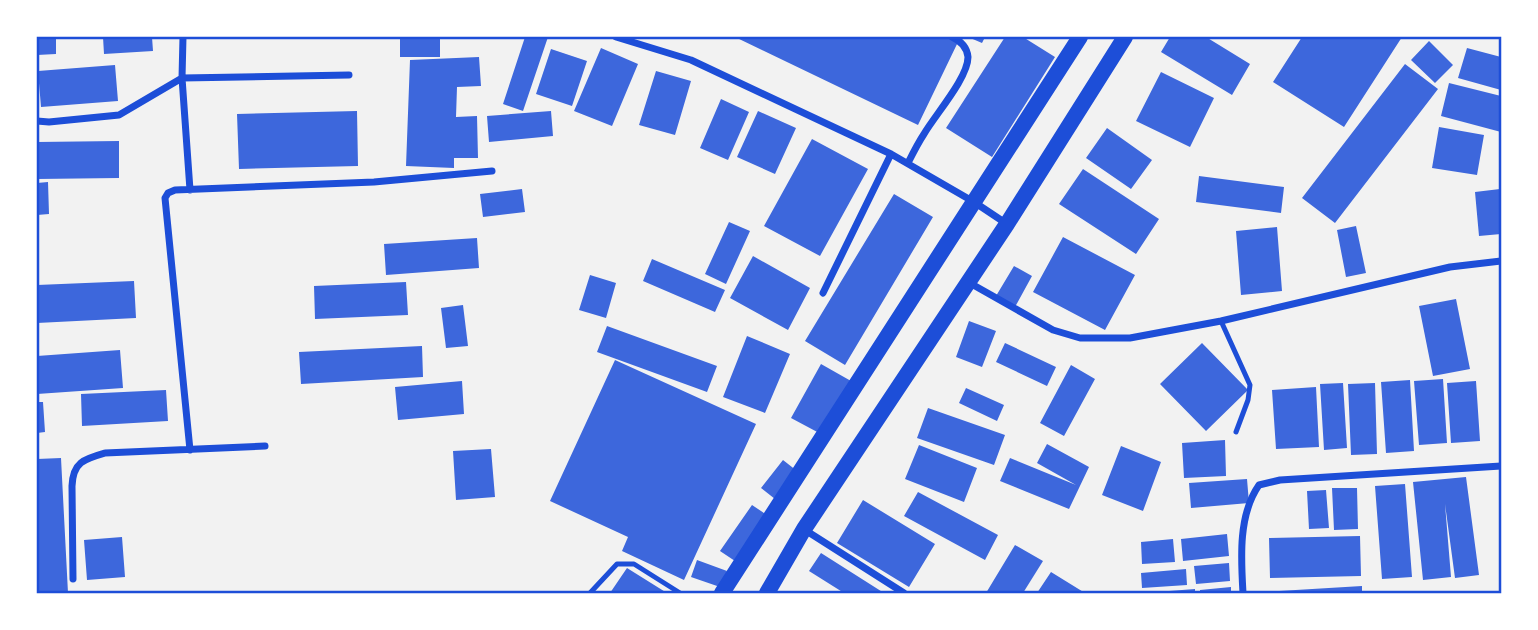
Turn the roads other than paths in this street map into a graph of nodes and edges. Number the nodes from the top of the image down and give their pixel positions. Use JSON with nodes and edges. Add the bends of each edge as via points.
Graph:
{"nodes":[{"id":1,"x":183,"y":37,"type":"edge"},
{"id":2,"x":616,"y":37,"type":"edge"},
{"id":3,"x":952,"y":37,"type":"edge"},
{"id":4,"x":1080,"y":37,"type":"edge"},
{"id":5,"x":1125,"y":37,"type":"edge"},
{"id":6,"x":349,"y":75,"type":"dead end"},
{"id":7,"x":182,"y":78,"type":"junction"},
{"id":8,"x":37,"y":121,"type":"edge"},
{"id":9,"x":891,"y":154,"type":"junction"},
{"id":10,"x":908,"y":163,"type":"junction"},
{"id":11,"x":492,"y":170,"type":"dead end"},
{"id":12,"x":190,"y":190,"type":"junction"},
{"id":13,"x":974,"y":202,"type":"junction"},
{"id":14,"x":1007,"y":224,"type":"junction"},
{"id":15,"x":1501,"y":261,"type":"edge"},
{"id":16,"x":967,"y":282,"type":"junction"},
{"id":17,"x":823,"y":293,"type":"dead end"},
{"id":18,"x":1221,"y":321,"type":"junction"},
{"id":19,"x":1236,"y":432,"type":"dead end"},
{"id":20,"x":265,"y":446,"type":"dead end"},
{"id":21,"x":190,"y":450,"type":"junction"},
{"id":22,"x":1501,"y":466,"type":"edge"},
{"id":23,"x":804,"y":529,"type":"junction"},
{"id":24,"x":73,"y":579,"type":"dead end"},
{"id":25,"x":590,"y":593,"type":"edge"},
{"id":26,"x":680,"y":593,"type":"edge"},
{"id":27,"x":722,"y":593,"type":"edge"},
{"id":28,"x":767,"y":593,"type":"edge"},
{"id":29,"x":904,"y":593,"type":"edge"},
{"id":30,"x":1243,"y":593,"type":"edge"}],
"edges":[{"from":1,"to":7,"type":"street"},
{"from":2,"to":9,"type":"street","via":[[691,60]]},
{"from":3,"to":10,"type":"street","via":[[966,47],[964,73]]},
{"from":4,"to":13,"type":"main road"},
{"from":5,"to":14,"type":"main road"},
{"from":6,"to":7,"type":"street"},
{"from":7,"to":8,"type":"street","via":[[119,115]]},
{"from":7,"to":12,"type":"street"},
{"from":9,"to":10,"type":"street"},
{"from":9,"to":17,"type":"street"},
{"from":10,"to":13,"type":"street"},
{"from":11,"to":12,"type":"street","via":[[374,182]]},
{"from":12,"to":21,"type":"street","via":[[171,191],[165,198]]},
{"from":13,"to":14,"type":"street"},
{"from":13,"to":27,"type":"main road"},
{"from":14,"to":16,"type":"main road"},
{"from":15,"to":18,"type":"street","via":[[1450,267]]},
{"from":16,"to":18,"type":"street","via":[[1053,330],[1080,338],[1130,338]]},
{"from":16,"to":23,"type":"main road"},
{"from":18,"to":19,"type":"lane","via":[[1250,385]]},
{"from":20,"to":21,"type":"street"},
{"from":21,"to":24,"type":"street","via":[[105,453],[78,464],[72,486]]},
{"from":22,"to":30,"type":"street","via":[[1259,485],[1244,525]]},
{"from":23,"to":28,"type":"main road"},
{"from":23,"to":29,"type":"street"},
{"from":25,"to":26,"type":"lane","via":[[617,564],[628,563]]}]}
